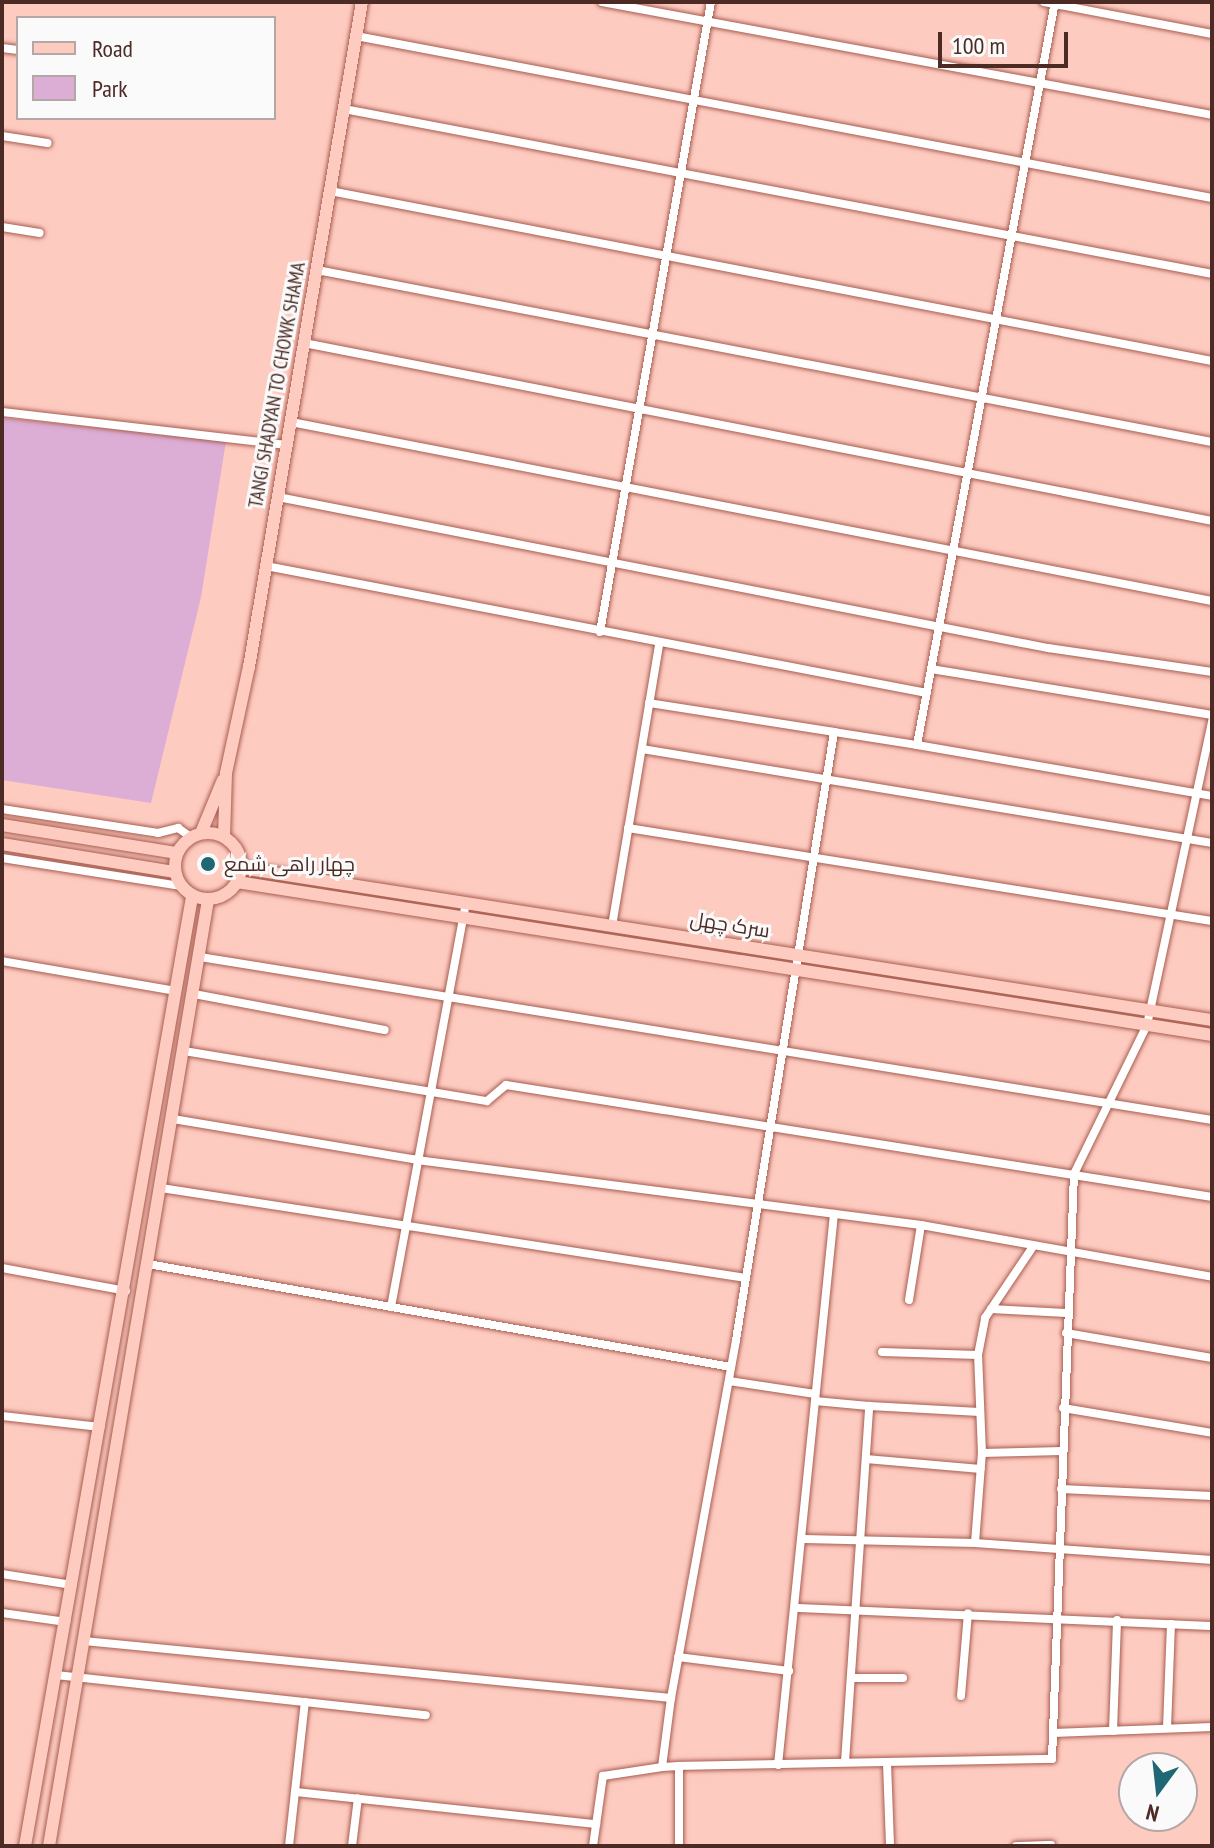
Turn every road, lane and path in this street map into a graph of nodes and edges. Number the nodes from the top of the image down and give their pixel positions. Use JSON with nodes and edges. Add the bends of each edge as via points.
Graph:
{"nodes":[{"id":1,"x":362,"y":2,"type":"edge"},
{"id":2,"x":602,"y":2,"type":"edge"},
{"id":3,"x":711,"y":2,"type":"edge"},
{"id":4,"x":1044,"y":2,"type":"edge"},
{"id":5,"x":1055,"y":3,"type":"edge"},
{"id":6,"x":707,"y":23,"type":"junction"},
{"id":7,"x":1212,"y":34,"type":"edge"},
{"id":8,"x":356,"y":36,"type":"junction"},
{"id":9,"x":1040,"y":84,"type":"junction"},
{"id":10,"x":694,"y":102,"type":"junction"},
{"id":11,"x":344,"y":109,"type":"junction"},
{"id":12,"x":1212,"y":115,"type":"edge"},
{"id":13,"x":2,"y":136,"type":"edge"},
{"id":14,"x":47,"y":143,"type":"dead end"},
{"id":15,"x":1025,"y":162,"type":"junction"},
{"id":16,"x":682,"y":171,"type":"junction"},
{"id":17,"x":330,"y":191,"type":"junction"},
{"id":18,"x":1212,"y":198,"type":"edge"},
{"id":19,"x":2,"y":227,"type":"edge"},
{"id":20,"x":40,"y":233,"type":"dead end"},
{"id":21,"x":1010,"y":239,"type":"junction"},
{"id":22,"x":667,"y":256,"type":"junction"},
{"id":23,"x":317,"y":270,"type":"junction"},
{"id":24,"x":1212,"y":274,"type":"edge"},
{"id":25,"x":996,"y":320,"type":"junction"},
{"id":26,"x":653,"y":334,"type":"junction"},
{"id":27,"x":304,"y":343,"type":"junction"},
{"id":28,"x":1212,"y":361,"type":"edge"},
{"id":29,"x":982,"y":397,"type":"junction"},
{"id":30,"x":640,"y":411,"type":"junction"},
{"id":31,"x":2,"y":412,"type":"edge"},
{"id":32,"x":291,"y":422,"type":"junction"},
{"id":33,"x":1212,"y":442,"type":"edge"},
{"id":34,"x":287,"y":445,"type":"junction"},
{"id":35,"x":967,"y":474,"type":"junction"},
{"id":36,"x":626,"y":486,"type":"junction"},
{"id":37,"x":278,"y":497,"type":"junction"},
{"id":38,"x":1212,"y":521,"type":"edge"},
{"id":39,"x":954,"y":549,"type":"junction"},
{"id":40,"x":612,"y":563,"type":"junction"},
{"id":41,"x":266,"y":566,"type":"junction"},
{"id":42,"x":1212,"y":601,"type":"edge"},
{"id":43,"x":939,"y":625,"type":"junction"},
{"id":44,"x":600,"y":632,"type":"junction"},
{"id":45,"x":659,"y":644,"type":"junction"},
{"id":46,"x":931,"y":669,"type":"junction"},
{"id":47,"x":1212,"y":672,"type":"edge"},
{"id":48,"x":927,"y":693,"type":"junction"},
{"id":49,"x":649,"y":703,"type":"junction"},
{"id":50,"x":1212,"y":715,"type":"edge"},
{"id":51,"x":1212,"y":721,"type":"edge"},
{"id":52,"x":834,"y":732,"type":"junction"},
{"id":53,"x":917,"y":745,"type":"junction"},
{"id":54,"x":642,"y":749,"type":"junction"},
{"id":55,"x":226,"y":773,"type":"junction"},
{"id":56,"x":825,"y":779,"type":"junction"},
{"id":57,"x":1198,"y":793,"type":"junction"},
{"id":58,"x":1212,"y":796,"type":"edge"},
{"id":59,"x":2,"y":809,"type":"edge"},
{"id":60,"x":2,"y":825,"type":"edge"},
{"id":61,"x":628,"y":828,"type":"junction"},
{"id":62,"x":196,"y":835,"type":"junction"},
{"id":63,"x":224,"y":837,"type":"junction"},
{"id":64,"x":1189,"y":839,"type":"junction"},
{"id":65,"x":1212,"y":843,"type":"edge"},
{"id":66,"x":2,"y":844,"type":"edge"},
{"id":67,"x":176,"y":853,"type":"junction"},
{"id":68,"x":812,"y":856,"type":"junction"},
{"id":69,"x":2,"y":858,"type":"edge"},
{"id":70,"x":242,"y":868,"type":"junction"},
{"id":71,"x":174,"y":872,"type":"junction"},
{"id":72,"x":237,"y":882,"type":"junction"},
{"id":73,"x":180,"y":886,"type":"junction"},
{"id":74,"x":192,"y":897,"type":"junction"},
{"id":75,"x":208,"y":900,"type":"junction"},
{"id":76,"x":466,"y":902,"type":"junction"},
{"id":77,"x":1174,"y":915,"type":"junction"},
{"id":78,"x":463,"y":918,"type":"junction"},
{"id":79,"x":1212,"y":921,"type":"edge"},
{"id":80,"x":612,"y":926,"type":"junction"},
{"id":81,"x":795,"y":955,"type":"junction"},
{"id":82,"x":200,"y":957,"type":"junction"},
{"id":83,"x":2,"y":961,"type":"edge"},
{"id":84,"x":793,"y":969,"type":"junction"},
{"id":85,"x":176,"y":991,"type":"junction"},
{"id":86,"x":194,"y":994,"type":"junction"},
{"id":87,"x":448,"y":998,"type":"junction"},
{"id":88,"x":1151,"y":1011,"type":"junction"},
{"id":89,"x":1212,"y":1020,"type":"edge"},
{"id":90,"x":1147,"y":1025,"type":"junction"},
{"id":91,"x":385,"y":1030,"type":"dead end"},
{"id":92,"x":1212,"y":1035,"type":"edge"},
{"id":93,"x":781,"y":1047,"type":"junction"},
{"id":94,"x":184,"y":1051,"type":"junction"},
{"id":95,"x":430,"y":1093,"type":"junction"},
{"id":96,"x":1106,"y":1103,"type":"junction"},
{"id":97,"x":173,"y":1119,"type":"junction"},
{"id":98,"x":1212,"y":1120,"type":"edge"},
{"id":99,"x":770,"y":1124,"type":"junction"},
{"id":100,"x":417,"y":1160,"type":"junction"},
{"id":101,"x":1074,"y":1174,"type":"junction"},
{"id":102,"x":161,"y":1188,"type":"junction"},
{"id":103,"x":1212,"y":1197,"type":"edge"},
{"id":104,"x":757,"y":1203,"type":"junction"},
{"id":105,"x":834,"y":1214,"type":"junction"},
{"id":106,"x":921,"y":1225,"type":"junction"},
{"id":107,"x":404,"y":1228,"type":"junction"},
{"id":108,"x":1032,"y":1248,"type":"junction"},
{"id":109,"x":1068,"y":1254,"type":"junction"},
{"id":110,"x":148,"y":1264,"type":"junction"},
{"id":111,"x":2,"y":1268,"type":"edge"},
{"id":112,"x":1212,"y":1277,"type":"edge"},
{"id":113,"x":746,"y":1278,"type":"junction"},
{"id":114,"x":126,"y":1291,"type":"junction"},
{"id":115,"x":909,"y":1300,"type":"dead end"},
{"id":116,"x":391,"y":1307,"type":"junction"},
{"id":117,"x":991,"y":1309,"type":"junction"},
{"id":118,"x":1066,"y":1313,"type":"junction"},
{"id":119,"x":1066,"y":1333,"type":"junction"},
{"id":120,"x":882,"y":1352,"type":"dead end"},
{"id":121,"x":978,"y":1355,"type":"junction"},
{"id":122,"x":1212,"y":1358,"type":"edge"},
{"id":123,"x":731,"y":1367,"type":"junction"},
{"id":124,"x":729,"y":1381,"type":"junction"},
{"id":125,"x":815,"y":1398,"type":"junction"},
{"id":126,"x":869,"y":1406,"type":"junction"},
{"id":127,"x":1063,"y":1408,"type":"junction"},
{"id":128,"x":980,"y":1412,"type":"junction"},
{"id":129,"x":2,"y":1416,"type":"edge"},
{"id":130,"x":101,"y":1427,"type":"junction"},
{"id":131,"x":1212,"y":1433,"type":"edge"},
{"id":132,"x":1062,"y":1451,"type":"junction"},
{"id":133,"x":982,"y":1453,"type":"junction"},
{"id":134,"x":866,"y":1459,"type":"junction"},
{"id":135,"x":981,"y":1469,"type":"junction"},
{"id":136,"x":1061,"y":1489,"type":"junction"},
{"id":137,"x":1212,"y":1496,"type":"edge"},
{"id":138,"x":804,"y":1539,"type":"junction"},
{"id":139,"x":860,"y":1540,"type":"junction"},
{"id":140,"x":975,"y":1543,"type":"junction"},
{"id":141,"x":1059,"y":1549,"type":"junction"},
{"id":142,"x":1212,"y":1560,"type":"edge"},
{"id":143,"x":2,"y":1574,"type":"edge"},
{"id":144,"x":72,"y":1585,"type":"junction"},
{"id":145,"x":797,"y":1608,"type":"junction"},
{"id":146,"x":858,"y":1610,"type":"junction"},
{"id":147,"x":2,"y":1613,"type":"edge"},
{"id":148,"x":968,"y":1613,"type":"junction"},
{"id":149,"x":1057,"y":1616,"type":"junction"},
{"id":150,"x":1117,"y":1620,"type":"junction"},
{"id":151,"x":66,"y":1622,"type":"junction"},
{"id":152,"x":1171,"y":1624,"type":"junction"},
{"id":153,"x":1212,"y":1626,"type":"edge"},
{"id":154,"x":84,"y":1641,"type":"junction"},
{"id":155,"x":678,"y":1657,"type":"junction"},
{"id":156,"x":789,"y":1671,"type":"junction"},
{"id":157,"x":56,"y":1675,"type":"junction"},
{"id":158,"x":78,"y":1678,"type":"junction"},
{"id":159,"x":852,"y":1678,"type":"junction"},
{"id":160,"x":903,"y":1678,"type":"dead end"},
{"id":161,"x":961,"y":1696,"type":"dead end"},
{"id":162,"x":671,"y":1698,"type":"junction"},
{"id":163,"x":305,"y":1702,"type":"junction"},
{"id":164,"x":426,"y":1715,"type":"dead end"},
{"id":165,"x":1212,"y":1727,"type":"edge"},
{"id":166,"x":1167,"y":1728,"type":"junction"},
{"id":167,"x":1113,"y":1731,"type":"junction"},
{"id":168,"x":1053,"y":1733,"type":"junction"},
{"id":169,"x":845,"y":1762,"type":"junction"},
{"id":170,"x":887,"y":1763,"type":"junction"},
{"id":171,"x":778,"y":1765,"type":"junction"},
{"id":172,"x":679,"y":1766,"type":"junction"},
{"id":173,"x":662,"y":1767,"type":"junction"},
{"id":174,"x":295,"y":1792,"type":"junction"},
{"id":175,"x":358,"y":1798,"type":"junction"},
{"id":176,"x":596,"y":1824,"type":"junction"},
{"id":177,"x":1051,"y":1845,"type":"edge"},
{"id":178,"x":25,"y":1846,"type":"edge"},
{"id":179,"x":49,"y":1846,"type":"edge"},
{"id":180,"x":289,"y":1846,"type":"edge"},
{"id":181,"x":352,"y":1846,"type":"edge"},
{"id":182,"x":593,"y":1846,"type":"edge"},
{"id":183,"x":679,"y":1846,"type":"edge"},
{"id":184,"x":890,"y":1846,"type":"edge"},
{"id":185,"x":1016,"y":1846,"type":"edge"}],
"edges":[{"from":1,"to":8,"type":"main road","name":"TANGI SHADYAN TO CHOWK SHAMA"},
{"from":2,"to":6,"type":"street"},
{"from":3,"to":6,"type":"street"},
{"from":4,"to":5,"type":"street"},
{"from":5,"to":7,"type":"street"},
{"from":5,"to":9,"type":"street"},
{"from":6,"to":9,"type":"street"},
{"from":6,"to":10,"type":"street"},
{"from":8,"to":10,"type":"street"},
{"from":8,"to":11,"type":"main road","name":"TANGI SHADYAN TO CHOWK SHAMA"},
{"from":9,"to":12,"type":"street"},
{"from":9,"to":15,"type":"street"},
{"from":10,"to":15,"type":"street"},
{"from":10,"to":16,"type":"street"},
{"from":11,"to":16,"type":"street"},
{"from":11,"to":17,"type":"main road","name":"TANGI SHADYAN TO CHOWK SHAMA"},
{"from":13,"to":14,"type":"street"},
{"from":15,"to":18,"type":"street"},
{"from":15,"to":21,"type":"street"},
{"from":16,"to":21,"type":"street"},
{"from":16,"to":22,"type":"street"},
{"from":17,"to":22,"type":"street"},
{"from":17,"to":23,"type":"main road","name":"TANGI SHADYAN TO CHOWK SHAMA"},
{"from":19,"to":20,"type":"street"},
{"from":21,"to":24,"type":"street"},
{"from":21,"to":25,"type":"street"},
{"from":22,"to":25,"type":"street"},
{"from":22,"to":26,"type":"street"},
{"from":23,"to":26,"type":"street"},
{"from":23,"to":27,"type":"main road","name":"TANGI SHADYAN TO CHOWK SHAMA"},
{"from":25,"to":28,"type":"street"},
{"from":25,"to":29,"type":"street"},
{"from":26,"to":29,"type":"street"},
{"from":26,"to":30,"type":"street"},
{"from":27,"to":30,"type":"street"},
{"from":27,"to":32,"type":"main road","name":"TANGI SHADYAN TO CHOWK SHAMA"},
{"from":29,"to":33,"type":"street"},
{"from":29,"to":35,"type":"street"},
{"from":30,"to":35,"type":"street"},
{"from":30,"to":36,"type":"street"},
{"from":31,"to":34,"type":"street"},
{"from":32,"to":34,"type":"main road","name":"TANGI SHADYAN TO CHOWK SHAMA"},
{"from":32,"to":36,"type":"street"},
{"from":34,"to":37,"type":"main road","name":"TANGI SHADYAN TO CHOWK SHAMA"},
{"from":35,"to":38,"type":"street"},
{"from":35,"to":39,"type":"street"},
{"from":36,"to":39,"type":"street"},
{"from":36,"to":40,"type":"street"},
{"from":37,"to":40,"type":"street"},
{"from":37,"to":41,"type":"main road","name":"TANGI SHADYAN TO CHOWK SHAMA"},
{"from":39,"to":42,"type":"street"},
{"from":39,"to":43,"type":"street"},
{"from":40,"to":43,"type":"street"},
{"from":40,"to":44,"type":"street"},
{"from":41,"to":44,"type":"street"},
{"from":41,"to":55,"type":"main road","name":"TANGI SHADYAN TO CHOWK SHAMA"},
{"from":43,"to":46,"type":"street"},
{"from":43,"to":47,"type":"street"},
{"from":44,"to":45,"type":"street"},
{"from":45,"to":48,"type":"street"},
{"from":45,"to":49,"type":"street"},
{"from":46,"to":48,"type":"street"},
{"from":46,"to":50,"type":"street"},
{"from":48,"to":53,"type":"street"},
{"from":49,"to":52,"type":"street"},
{"from":49,"to":54,"type":"street"},
{"from":51,"to":57,"type":"street"},
{"from":52,"to":53,"type":"street"},
{"from":52,"to":56,"type":"street"},
{"from":53,"to":57,"type":"street"},
{"from":54,"to":56,"type":"street"},
{"from":54,"to":61,"type":"street"},
{"from":55,"to":62,"type":"main road"},
{"from":55,"to":63,"type":"main road"},
{"from":56,"to":64,"type":"street"},
{"from":56,"to":68,"type":"street"},
{"from":57,"to":58,"type":"street"},
{"from":57,"to":64,"type":"street"},
{"from":59,"to":62,"type":"street","via":[[158,833],[178,828]]},
{"from":60,"to":67,"type":"main road"},
{"from":61,"to":68,"type":"street"},
{"from":61,"to":80,"type":"street"},
{"from":62,"to":63,"type":"main road"},
{"from":62,"to":67,"type":"main road"},
{"from":63,"to":70,"type":"main road","via":[[237,850]]},
{"from":64,"to":65,"type":"street"},
{"from":64,"to":77,"type":"street"},
{"from":66,"to":71,"type":"main road"},
{"from":67,"to":71,"type":"main road"},
{"from":68,"to":77,"type":"street"},
{"from":68,"to":81,"type":"street"},
{"from":69,"to":73,"type":"street"},
{"from":70,"to":72,"type":"main road"},
{"from":70,"to":76,"type":"main road","name":"سرک چهل"},
{"from":71,"to":73,"type":"main road"},
{"from":72,"to":75,"type":"main road","via":[[221,898]]},
{"from":72,"to":78,"type":"main road"},
{"from":73,"to":74,"type":"main road"},
{"from":74,"to":75,"type":"main road"},
{"from":74,"to":85,"type":"main road"},
{"from":75,"to":82,"type":"main road"},
{"from":76,"to":78,"type":"street"},
{"from":76,"to":80,"type":"main road","name":"سرک چهل"},
{"from":77,"to":79,"type":"street"},
{"from":77,"to":88,"type":"street"},
{"from":78,"to":84,"type":"main road"},
{"from":78,"to":87,"type":"street"},
{"from":80,"to":81,"type":"main road","name":"سرک چهل"},
{"from":81,"to":84,"type":"street"},
{"from":81,"to":88,"type":"main road","name":"سرک چهل"},
{"from":82,"to":86,"type":"main road"},
{"from":82,"to":87,"type":"street"},
{"from":83,"to":85,"type":"street"},
{"from":84,"to":90,"type":"main road"},
{"from":84,"to":93,"type":"street"},
{"from":85,"to":114,"type":"main road"},
{"from":86,"to":91,"type":"street"},
{"from":86,"to":94,"type":"main road"},
{"from":87,"to":93,"type":"street"},
{"from":87,"to":95,"type":"street"},
{"from":88,"to":89,"type":"main road","name":"سرک چهل"},
{"from":88,"to":90,"type":"street"},
{"from":90,"to":92,"type":"main road"},
{"from":90,"to":96,"type":"street"},
{"from":93,"to":96,"type":"street"},
{"from":93,"to":99,"type":"street"},
{"from":94,"to":95,"type":"street"},
{"from":94,"to":97,"type":"main road"},
{"from":95,"to":99,"type":"street","via":[[487,1101],[506,1085]]},
{"from":95,"to":100,"type":"street"},
{"from":96,"to":98,"type":"street"},
{"from":96,"to":101,"type":"street"},
{"from":97,"to":100,"type":"street"},
{"from":97,"to":102,"type":"main road"},
{"from":99,"to":101,"type":"street"},
{"from":99,"to":104,"type":"street"},
{"from":100,"to":104,"type":"street"},
{"from":100,"to":107,"type":"street"},
{"from":101,"to":103,"type":"street"},
{"from":101,"to":109,"type":"street"},
{"from":102,"to":107,"type":"street"},
{"from":102,"to":110,"type":"main road"},
{"from":104,"to":105,"type":"street"},
{"from":104,"to":113,"type":"street"},
{"from":105,"to":106,"type":"street"},
{"from":105,"to":125,"type":"street"},
{"from":106,"to":108,"type":"street"},
{"from":106,"to":115,"type":"street"},
{"from":107,"to":113,"type":"street"},
{"from":107,"to":116,"type":"street"},
{"from":108,"to":109,"type":"street"},
{"from":108,"to":117,"type":"street"},
{"from":109,"to":112,"type":"street"},
{"from":109,"to":118,"type":"street"},
{"from":110,"to":116,"type":"street"},
{"from":110,"to":154,"type":"main road"},
{"from":111,"to":114,"type":"street"},
{"from":113,"to":123,"type":"street"},
{"from":114,"to":130,"type":"main road"},
{"from":116,"to":123,"type":"street"},
{"from":117,"to":118,"type":"street"},
{"from":117,"to":121,"type":"street"},
{"from":118,"to":119,"type":"street"},
{"from":119,"to":122,"type":"street"},
{"from":119,"to":127,"type":"street"},
{"from":120,"to":121,"type":"street"},
{"from":121,"to":128,"type":"street"},
{"from":123,"to":124,"type":"street"},
{"from":124,"to":125,"type":"street"},
{"from":124,"to":155,"type":"street"},
{"from":125,"to":126,"type":"street"},
{"from":125,"to":138,"type":"street"},
{"from":126,"to":128,"type":"street"},
{"from":126,"to":134,"type":"street"},
{"from":127,"to":131,"type":"street"},
{"from":127,"to":132,"type":"street"},
{"from":128,"to":133,"type":"street"},
{"from":129,"to":130,"type":"street"},
{"from":130,"to":144,"type":"main road"},
{"from":132,"to":133,"type":"street"},
{"from":132,"to":136,"type":"street"},
{"from":133,"to":135,"type":"street"},
{"from":134,"to":135,"type":"street"},
{"from":134,"to":139,"type":"street"},
{"from":135,"to":140,"type":"street"},
{"from":136,"to":137,"type":"street"},
{"from":136,"to":141,"type":"street"},
{"from":138,"to":139,"type":"street"},
{"from":138,"to":145,"type":"street"},
{"from":139,"to":140,"type":"street"},
{"from":139,"to":146,"type":"street"},
{"from":140,"to":141,"type":"street"},
{"from":141,"to":142,"type":"street"},
{"from":141,"to":149,"type":"street"},
{"from":143,"to":144,"type":"street"},
{"from":144,"to":151,"type":"main road"},
{"from":145,"to":146,"type":"street"},
{"from":145,"to":156,"type":"street"},
{"from":146,"to":148,"type":"street"},
{"from":146,"to":159,"type":"street"},
{"from":147,"to":151,"type":"street"},
{"from":148,"to":149,"type":"street"},
{"from":148,"to":161,"type":"street"},
{"from":149,"to":150,"type":"street"},
{"from":149,"to":168,"type":"street"},
{"from":150,"to":152,"type":"street"},
{"from":150,"to":167,"type":"street"},
{"from":151,"to":157,"type":"main road"},
{"from":152,"to":153,"type":"street"},
{"from":152,"to":166,"type":"street"},
{"from":154,"to":158,"type":"main road"},
{"from":154,"to":162,"type":"street"},
{"from":155,"to":156,"type":"street"},
{"from":155,"to":162,"type":"street"},
{"from":156,"to":171,"type":"street"},
{"from":157,"to":158,"type":"street"},
{"from":157,"to":178,"type":"main road"},
{"from":158,"to":163,"type":"street"},
{"from":158,"to":179,"type":"main road"},
{"from":159,"to":160,"type":"street"},
{"from":159,"to":169,"type":"street"},
{"from":162,"to":173,"type":"street"},
{"from":163,"to":164,"type":"street"},
{"from":163,"to":174,"type":"street"},
{"from":165,"to":166,"type":"street"},
{"from":166,"to":167,"type":"street"},
{"from":167,"to":168,"type":"street"},
{"from":168,"to":170,"type":"street","via":[[1049,1760]]},
{"from":169,"to":170,"type":"street"},
{"from":169,"to":171,"type":"street"},
{"from":170,"to":184,"type":"street"},
{"from":171,"to":172,"type":"street"},
{"from":172,"to":173,"type":"street"},
{"from":172,"to":183,"type":"street"},
{"from":173,"to":176,"type":"street","via":[[603,1776]]},
{"from":174,"to":175,"type":"street"},
{"from":174,"to":180,"type":"street"},
{"from":175,"to":176,"type":"street"},
{"from":175,"to":181,"type":"street"},
{"from":176,"to":182,"type":"street"},
{"from":177,"to":185,"type":"street"}]}
